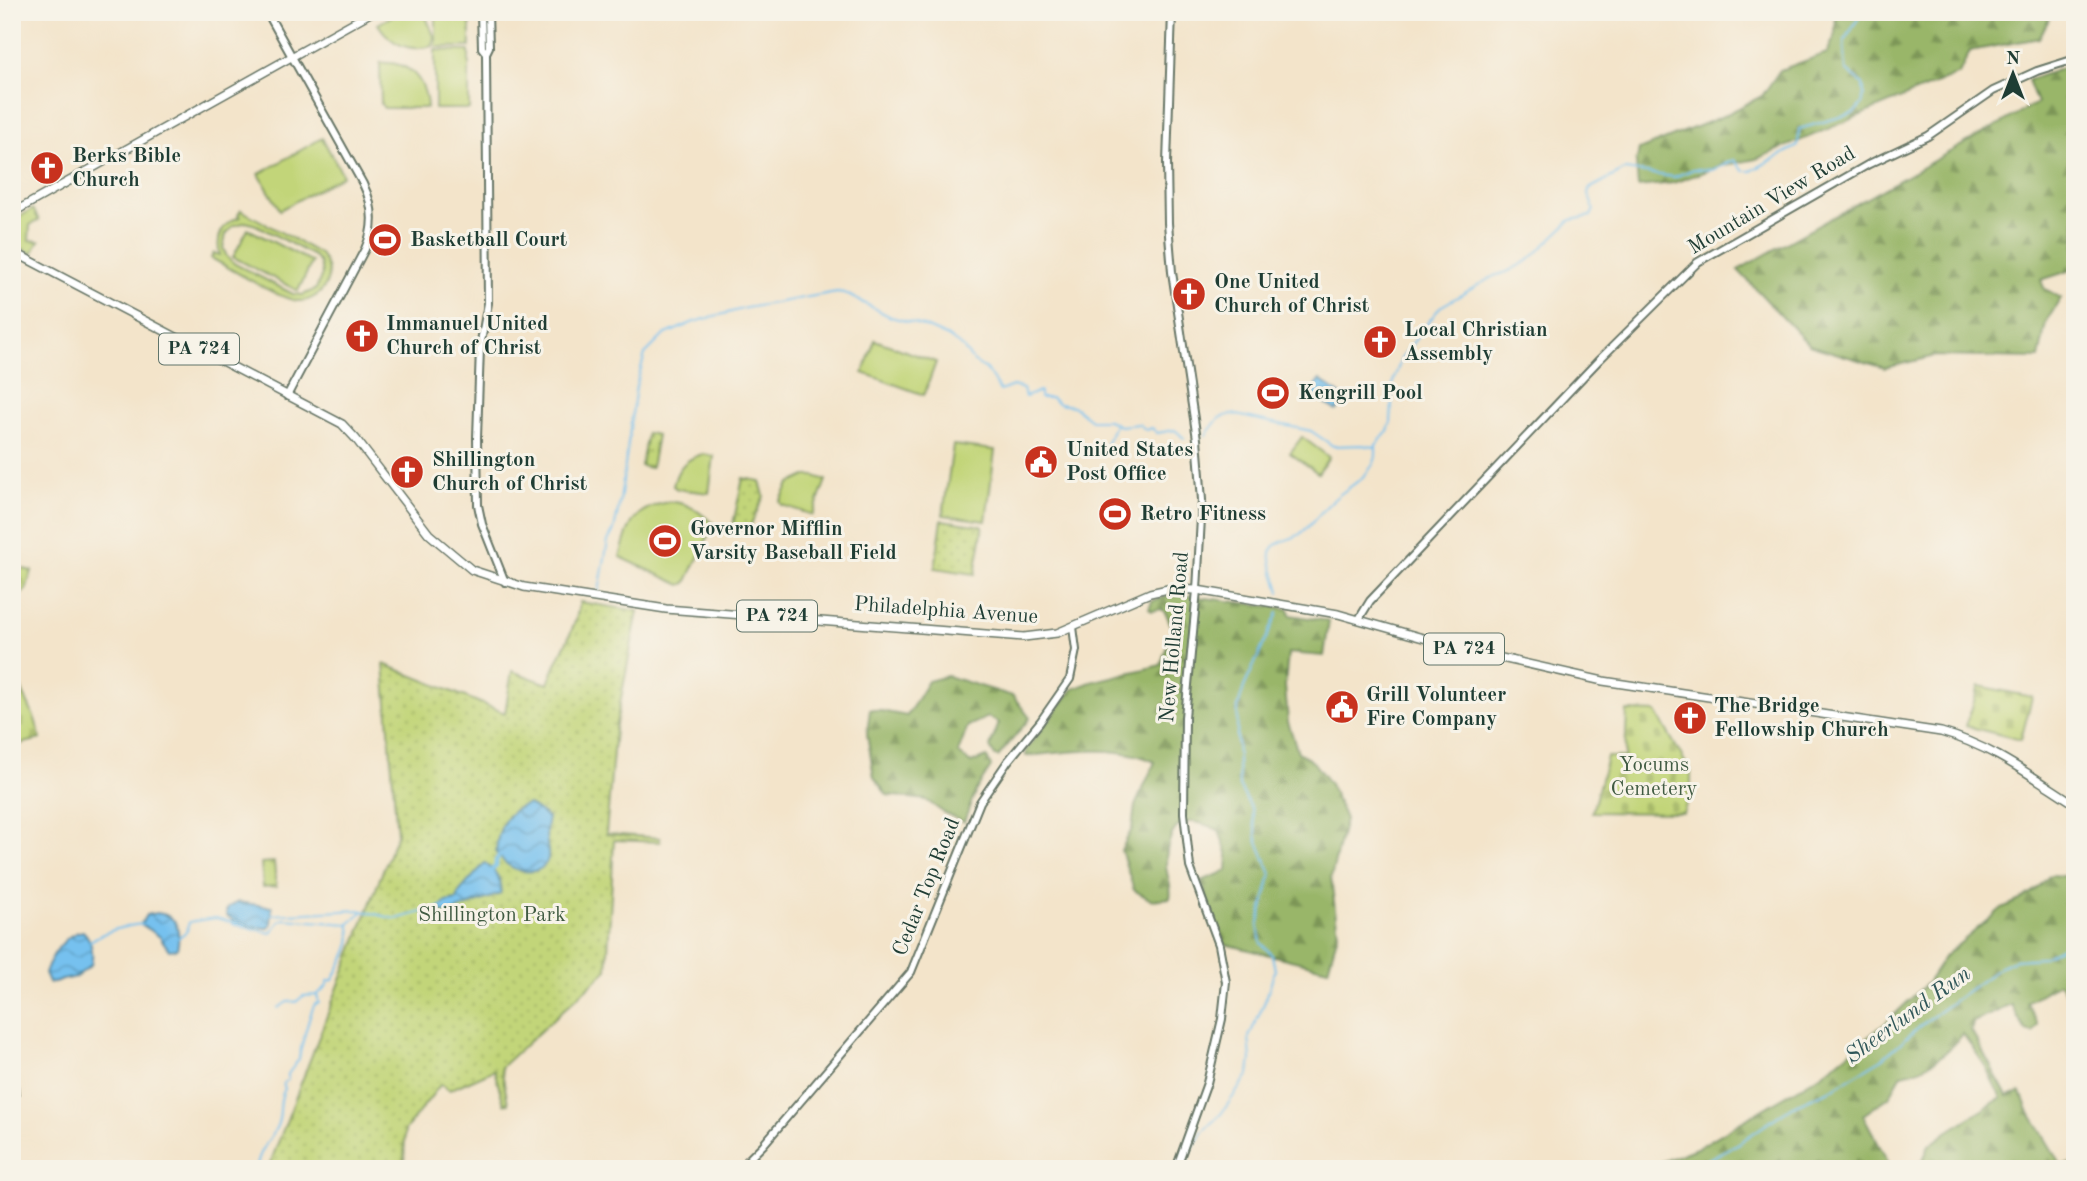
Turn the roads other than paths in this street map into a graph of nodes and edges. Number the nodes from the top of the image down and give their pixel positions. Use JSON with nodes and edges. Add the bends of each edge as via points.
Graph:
{"nodes":[{"id":1,"x":267,"y":12,"type":"edge"},
{"id":2,"x":372,"y":12,"type":"edge"},
{"id":3,"x":481,"y":12,"type":"edge"},
{"id":4,"x":488,"y":12,"type":"edge"},
{"id":5,"x":1172,"y":12,"type":"edge"},
{"id":6,"x":486,"y":53,"type":"junction"},
{"id":7,"x":292,"y":57,"type":"junction"},
{"id":8,"x":2075,"y":59,"type":"edge"},
{"id":9,"x":12,"y":213,"type":"edge"},
{"id":10,"x":12,"y":251,"type":"edge"},
{"id":11,"x":287,"y":396,"type":"junction"},
{"id":12,"x":505,"y":582,"type":"junction"},
{"id":13,"x":1197,"y":590,"type":"junction"},
{"id":14,"x":1359,"y":619,"type":"junction"},
{"id":15,"x":1073,"y":627,"type":"junction"},
{"id":16,"x":2075,"y":803,"type":"edge"},
{"id":17,"x":12,"y":1060,"type":"edge"},
{"id":18,"x":12,"y":1124,"type":"edge"},
{"id":19,"x":739,"y":1169,"type":"edge"},
{"id":20,"x":1176,"y":1169,"type":"edge"}],
"edges":[{"from":1,"to":7,"type":"street"},
{"from":2,"to":7,"type":"main road"},
{"from":3,"to":6,"type":"street"},
{"from":4,"to":6,"type":"street"},
{"from":5,"to":13,"type":"street","name":"New Holland Road","via":[[1168,223],[1201,479]]},
{"from":6,"to":12,"type":"street","via":[[488,303],[480,347],[478,505]]},
{"from":7,"to":9,"type":"main road"},
{"from":7,"to":11,"type":"street","via":[[367,192],[373,220],[366,249]]},
{"from":8,"to":14,"type":"street","name":"Mountain View Road","via":[[2006,84],[1928,136],[1698,261],[1370,601]]},
{"from":10,"to":11,"type":"main road","name":"Philadelphia Avenue","number":"PA 724"},
{"from":11,"to":12,"type":"main road","name":"Philadelphia Avenue","number":"PA 724","via":[[342,424],[443,547],[472,570]]},
{"from":12,"to":15,"type":"main road","name":"Philadelphia Avenue","number":"PA 724","via":[[666,609],[1024,637],[1052,635]]},
{"from":13,"to":14,"type":"main road","name":"Philadelphia Avenue","number":"PA 724"},
{"from":13,"to":15,"type":"main road","name":"Philadelphia Avenue","number":"PA 724","via":[[1150,593]]},
{"from":13,"to":20,"type":"street","name":"New Holland Road","via":[[1185,717],[1185,830],[1194,881],[1222,954],[1225,993],[1207,1083]]},
{"from":14,"to":16,"type":"main road","name":"Philadelphia Avenue","number":"PA 724","via":[[1603,681],[1941,732],[2001,755]]},
{"from":15,"to":19,"type":"street","name":"Cedar Top Road","via":[[1072,676],[981,803],[911,972]]},
{"from":17,"to":18,"type":"street"}]}
